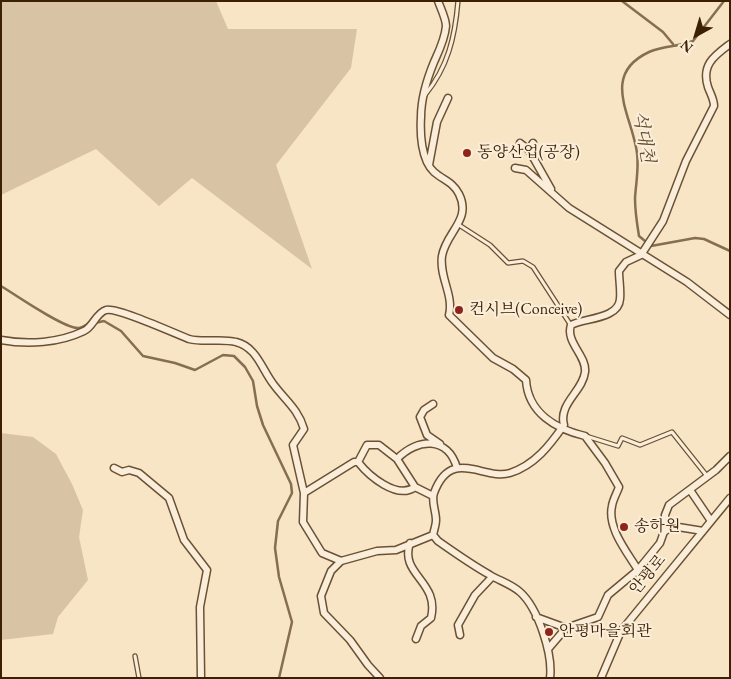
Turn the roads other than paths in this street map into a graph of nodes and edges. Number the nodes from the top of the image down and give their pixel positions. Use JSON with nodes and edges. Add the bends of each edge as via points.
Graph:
{"nodes":[{"id":1,"x":438,"y":1,"type":"edge"},
{"id":2,"x":458,"y":1,"type":"edge"},
{"id":3,"x":730,"y":44,"type":"edge"},
{"id":4,"x":423,"y":97,"type":"junction"},
{"id":5,"x":448,"y":98,"type":"dead end"},
{"id":6,"x":533,"y":143,"type":"dead end"},
{"id":7,"x":520,"y":144,"type":"dead end"},
{"id":8,"x":529,"y":150,"type":"junction"},
{"id":9,"x":429,"y":165,"type":"junction"},
{"id":10,"x":515,"y":168,"type":"dead end"},
{"id":11,"x":554,"y":194,"type":"junction"},
{"id":12,"x":458,"y":224,"type":"junction"},
{"id":13,"x":641,"y":254,"type":"junction"},
{"id":14,"x":730,"y":315,"type":"edge"},
{"id":15,"x":571,"y":325,"type":"junction"},
{"id":16,"x":1,"y":340,"type":"edge"},
{"id":17,"x":433,"y":404,"type":"dead end"},
{"id":18,"x":562,"y":429,"type":"junction"},
{"id":19,"x":585,"y":436,"type":"junction"},
{"id":20,"x":441,"y":445,"type":"junction"},
{"id":21,"x":730,"y":456,"type":"edge"},
{"id":22,"x":397,"y":460,"type":"junction"},
{"id":23,"x":358,"y":462,"type":"junction"},
{"id":24,"x":114,"y":468,"type":"dead end"},
{"id":25,"x":457,"y":468,"type":"junction"},
{"id":26,"x":707,"y":476,"type":"junction"},
{"id":27,"x":415,"y":487,"type":"junction"},
{"id":28,"x":690,"y":490,"type":"junction"},
{"id":29,"x":304,"y":493,"type":"junction"},
{"id":30,"x":433,"y":496,"type":"junction"},
{"id":31,"x":730,"y":498,"type":"edge"},
{"id":32,"x":711,"y":521,"type":"junction"},
{"id":33,"x":703,"y":531,"type":"junction"},
{"id":34,"x":664,"y":532,"type":"junction"},
{"id":35,"x":433,"y":535,"type":"junction"},
{"id":36,"x":410,"y":543,"type":"junction"},
{"id":37,"x":341,"y":561,"type":"junction"},
{"id":38,"x":638,"y":570,"type":"junction"},
{"id":39,"x":492,"y":577,"type":"junction"},
{"id":40,"x":536,"y":617,"type":"junction"},
{"id":41,"x":566,"y":628,"type":"junction"},
{"id":42,"x":460,"y":635,"type":"dead end"},
{"id":43,"x":416,"y":640,"type":"dead end"},
{"id":44,"x":548,"y":649,"type":"junction"},
{"id":45,"x":135,"y":656,"type":"dead end"},
{"id":46,"x":139,"y":678,"type":"edge"},
{"id":47,"x":200,"y":678,"type":"edge"},
{"id":48,"x":380,"y":678,"type":"edge"},
{"id":49,"x":550,"y":678,"type":"edge"},
{"id":50,"x":601,"y":678,"type":"edge"}],
"edges":[{"from":1,"to":4,"type":"street","via":[[446,24],[444,38]]},
{"from":2,"to":4,"type":"lane","via":[[453,44],[434,84]]},
{"from":3,"to":13,"type":"street","via":[[708,63],[706,77],[714,101],[712,112],[686,161],[663,221]]},
{"from":4,"to":9,"type":"street","via":[[420,117]]},
{"from":5,"to":9,"type":"street","via":[[437,122]]},
{"from":6,"to":8,"type":"street"},
{"from":7,"to":8,"type":"street"},
{"from":8,"to":11,"type":"street"},
{"from":9,"to":12,"type":"street","via":[[451,182],[459,194],[463,206]]},
{"from":10,"to":11,"type":"street","via":[[526,170]]},
{"from":11,"to":13,"type":"street","via":[[569,208]]},
{"from":12,"to":15,"type":"lane","via":[[490,245],[508,263],[523,261],[533,266]]},
{"from":12,"to":18,"type":"street","via":[[448,236],[442,258],[444,280],[452,305],[449,315],[493,358],[526,380],[526,392],[532,404],[546,419]]},
{"from":13,"to":14,"type":"street","via":[[687,282]]},
{"from":13,"to":15,"type":"street","via":[[618,271],[620,300],[615,310]]},
{"from":15,"to":18,"type":"street","via":[[570,334],[586,370],[568,404]]},
{"from":16,"to":29,"type":"street","via":[[37,343],[86,330],[107,310],[120,312],[190,340],[237,342],[254,352],[274,385],[300,415],[304,429],[293,444]]},
{"from":17,"to":20,"type":"street","via":[[420,417],[427,435]]},
{"from":18,"to":19,"type":"street"},
{"from":18,"to":25,"type":"street","via":[[542,454],[510,473]]},
{"from":19,"to":26,"type":"lane","via":[[618,446],[622,438],[640,445],[672,432]]},
{"from":19,"to":38,"type":"street","via":[[619,487],[612,506],[612,518],[618,537]]},
{"from":20,"to":22,"type":"street","via":[[418,444]]},
{"from":20,"to":25,"type":"street","via":[[454,456]]},
{"from":21,"to":26,"type":"street"},
{"from":22,"to":23,"type":"street","via":[[379,445],[367,445]]},
{"from":22,"to":27,"type":"street"},
{"from":23,"to":27,"type":"street","via":[[387,487],[401,491]]},
{"from":23,"to":29,"type":"street"},
{"from":24,"to":47,"type":"street","via":[[139,473],[169,498],[184,540],[207,570],[200,607]]},
{"from":25,"to":30,"type":"street","via":[[445,477]]},
{"from":26,"to":28,"type":"street"},
{"from":27,"to":30,"type":"street"},
{"from":28,"to":32,"type":"street"},
{"from":28,"to":34,"type":"street","via":[[669,505]]},
{"from":29,"to":37,"type":"street","via":[[303,522],[312,541],[322,553]]},
{"from":30,"to":35,"type":"street","via":[[436,520]]},
{"from":31,"to":32,"type":"street","name":"안평로"},
{"from":32,"to":33,"type":"street","name":"안평로"},
{"from":33,"to":34,"type":"street","via":[[672,526]]},
{"from":33,"to":50,"type":"street","name":"안평로","via":[[621,631]]},
{"from":34,"to":38,"type":"street","via":[[660,543]]},
{"from":35,"to":36,"type":"street"},
{"from":35,"to":39,"type":"street"},
{"from":36,"to":37,"type":"street","via":[[396,550]]},
{"from":36,"to":43,"type":"street","via":[[408,562],[433,599],[431,618],[421,626]]},
{"from":37,"to":48,"type":"street","via":[[331,571],[321,596],[324,612]]},
{"from":38,"to":41,"type":"street","via":[[608,595],[598,616]]},
{"from":39,"to":40,"type":"street","via":[[521,593]]},
{"from":39,"to":42,"type":"street","via":[[475,595],[458,625]]},
{"from":40,"to":41,"type":"street"},
{"from":40,"to":44,"type":"street"},
{"from":41,"to":44,"type":"street"},
{"from":44,"to":49,"type":"street"},
{"from":45,"to":46,"type":"lane"}]}
